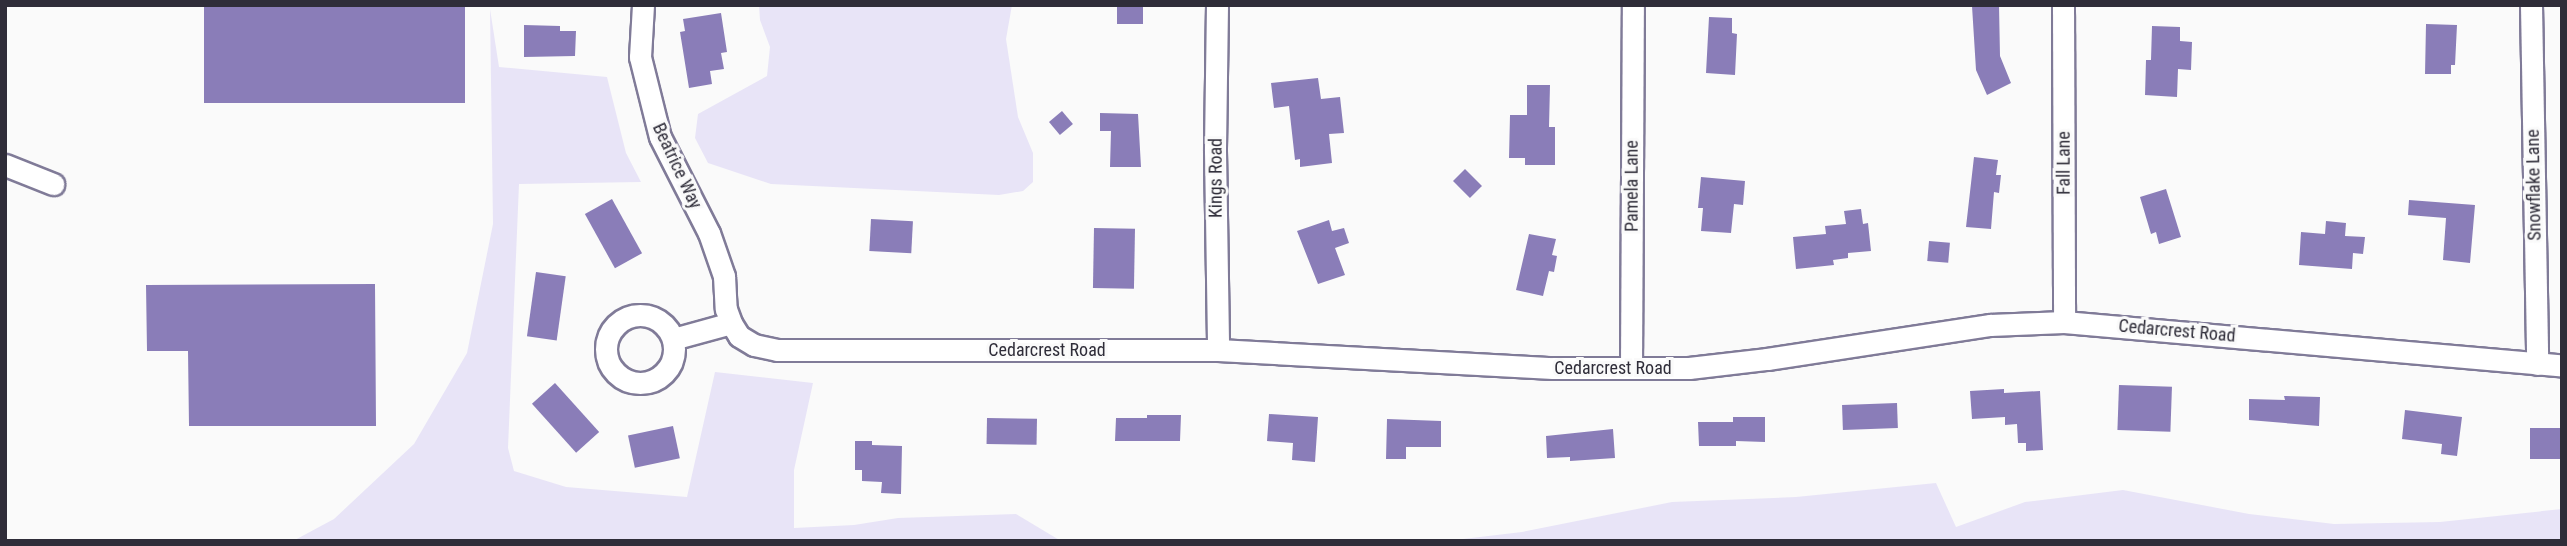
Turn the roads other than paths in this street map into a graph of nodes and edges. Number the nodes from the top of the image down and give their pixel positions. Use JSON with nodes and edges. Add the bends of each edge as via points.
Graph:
{"nodes":[{"id":1,"x":643,"y":5,"type":"edge"},
{"id":2,"x":1217,"y":5,"type":"edge"},
{"id":3,"x":1633,"y":5,"type":"edge"},
{"id":4,"x":2063,"y":5,"type":"edge"},
{"id":5,"x":2531,"y":5,"type":"edge"},
{"id":6,"x":5,"y":165,"type":"edge"},
{"id":7,"x":52,"y":184,"type":"dead end"},
{"id":8,"x":2064,"y":322,"type":"junction"},
{"id":9,"x":731,"y":323,"type":"junction"},
{"id":10,"x":673,"y":339,"type":"dead end"},
{"id":11,"x":1218,"y":351,"type":"junction"},
{"id":12,"x":2537,"y":364,"type":"junction"},
{"id":13,"x":2562,"y":366,"type":"edge"},
{"id":14,"x":1631,"y":367,"type":"junction"}],
"edges":[{"from":1,"to":9,"type":"street","name":"Beatrice Way","via":[[640,57],[652,111],[717,256]]},
{"from":2,"to":11,"type":"street","name":"Kings Road"},
{"from":3,"to":14,"type":"street","name":"Pamela Lane"},
{"from":4,"to":8,"type":"street","name":"Fall Lane"},
{"from":5,"to":12,"type":"street","name":"Snowflake Lane"},
{"from":6,"to":7,"type":"street"},
{"from":8,"to":12,"type":"street","name":"Cedarcrest Road"},
{"from":8,"to":14,"type":"street","name":"Cedarcrest Road","via":[[1990,325],[1689,368]]},
{"from":9,"to":10,"type":"street"},
{"from":9,"to":11,"type":"street","name":"Cedarcrest Road","via":[[739,336],[754,345],[777,350]]},
{"from":11,"to":14,"type":"street","name":"Cedarcrest Road","via":[[1553,368]]},
{"from":12,"to":13,"type":"street","name":"Cedarcrest Road"}]}
